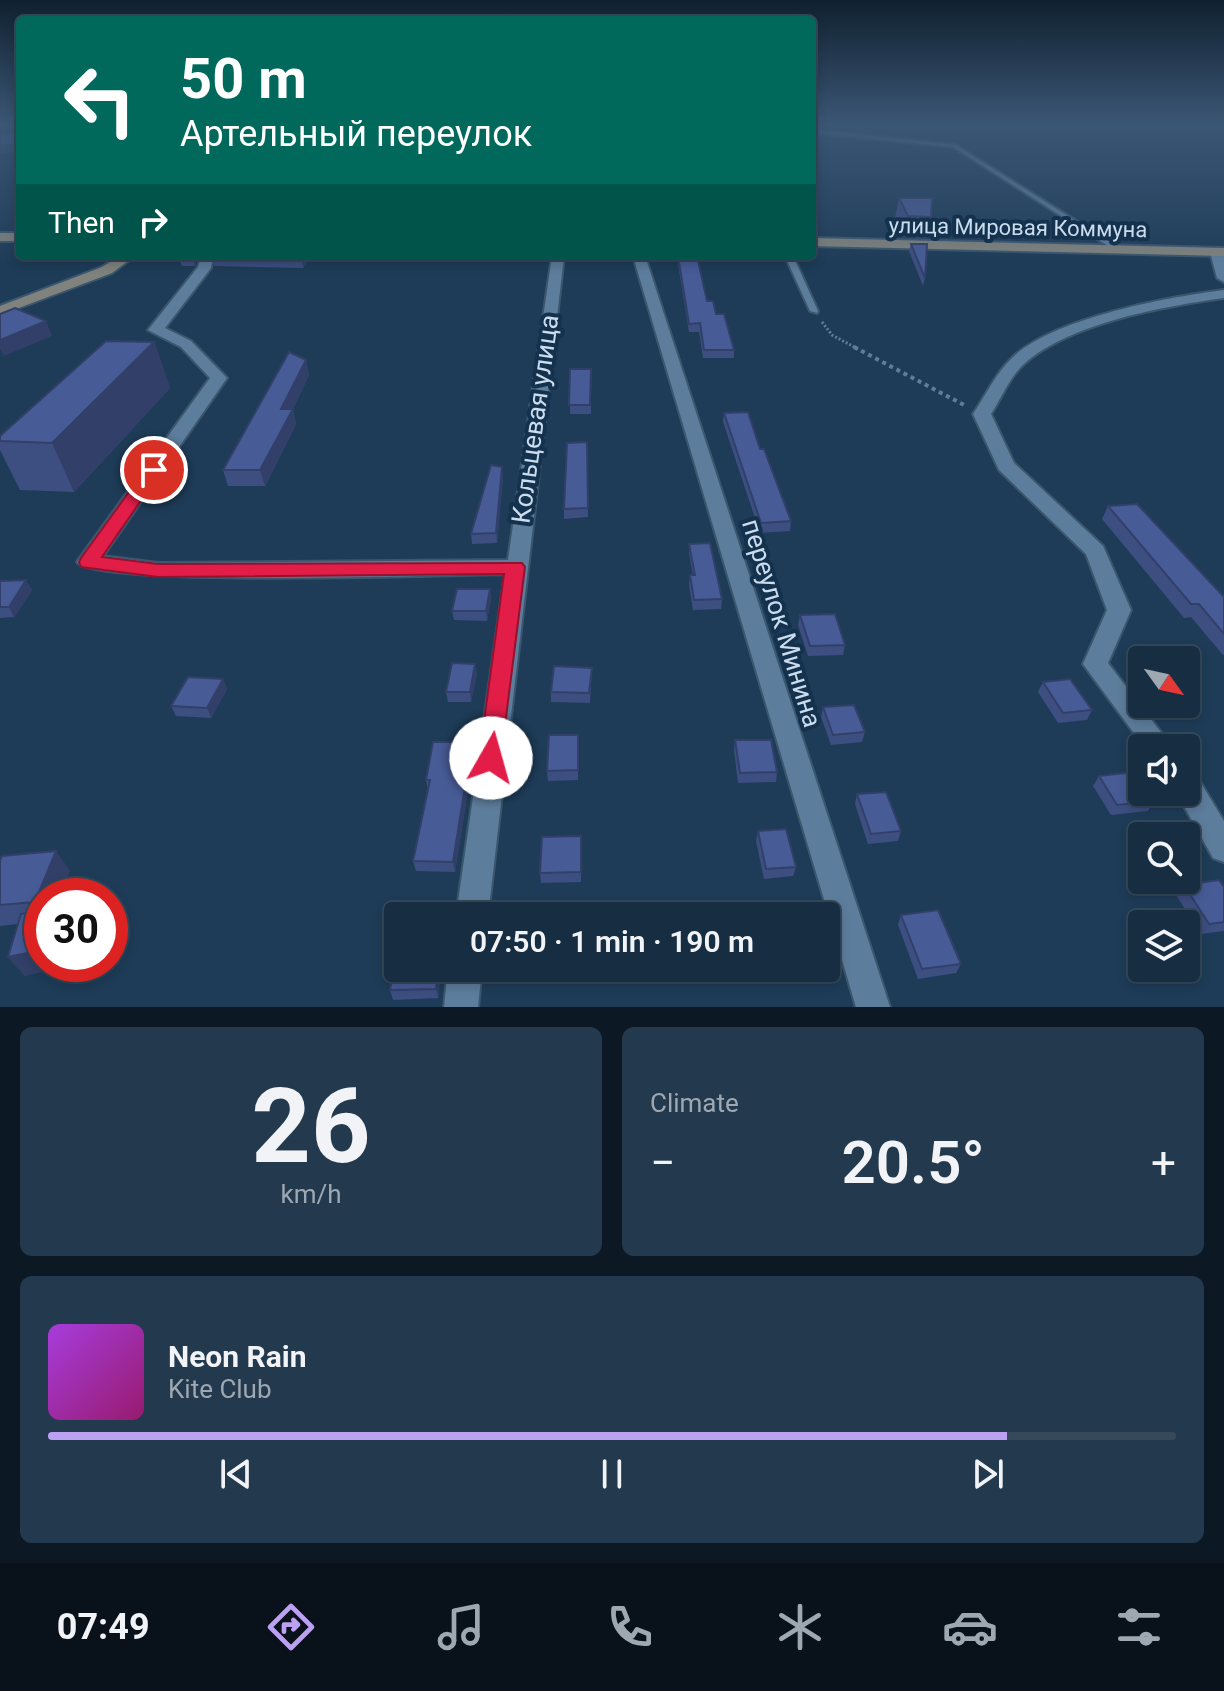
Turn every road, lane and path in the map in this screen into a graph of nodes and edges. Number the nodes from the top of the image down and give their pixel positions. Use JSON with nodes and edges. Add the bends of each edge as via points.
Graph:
{"nodes":[{"id":1,"x":993,"y":171,"type":"edge"},
{"id":2,"x":816,"y":242,"type":"edge"},
{"id":3,"x":1118,"y":250,"type":"junction"},
{"id":4,"x":1220,"y":252,"type":"edge"},
{"id":5,"x":122,"y":260,"type":"edge"},
{"id":6,"x":206,"y":260,"type":"edge"},
{"id":7,"x":557,"y":260,"type":"edge"},
{"id":8,"x":640,"y":260,"type":"edge"},
{"id":9,"x":791,"y":260,"type":"edge"},
{"id":10,"x":1224,"y":278,"type":"edge"},
{"id":11,"x":1224,"y":294,"type":"edge"},
{"id":12,"x":0,"y":311,"type":"edge"},
{"id":13,"x":814,"y":311,"type":"joint"},
{"id":14,"x":982,"y":414,"type":"junction"},
{"id":15,"x":515,"y":567,"type":"junction"},
{"id":16,"x":1149,"y":734,"type":"edge"},
{"id":17,"x":1199,"y":806,"type":"edge"},
{"id":18,"x":1224,"y":848,"type":"edge"},
{"id":19,"x":474,"y":902,"type":"edge"},
{"id":20,"x":464,"y":982,"type":"edge"},
{"id":21,"x":461,"y":1007,"type":"edge"},
{"id":22,"x":873,"y":1007,"type":"edge"}],
"edges":[{"from":1,"to":3,"type":"lane"},
{"from":2,"to":3,"type":"main road","name":"улица Мировая Коммуна"},
{"from":3,"to":4,"type":"main road","name":"улица Мировая Коммуна"},
{"from":4,"to":10,"type":"street"},
{"from":5,"to":12,"type":"main road"},
{"from":6,"to":15,"type":"street","via":[[156,330],[163,340],[186,344],[219,378],[88,562],[158,570]]},
{"from":7,"to":15,"type":"street","name":"Кольцевая улица"},
{"from":8,"to":22,"type":"street","name":"переулок Минина"},
{"from":9,"to":13,"type":"lane"},
{"from":11,"to":14,"type":"street","via":[[1185,298],[1062,337],[1020,359]]},
{"from":13,"to":14,"type":"path","via":[[832,335]]},
{"from":14,"to":16,"type":"street","via":[[1006,466],[1095,551],[1119,610],[1095,664]]},
{"from":15,"to":19,"type":"street","name":"Кольцевая улица"},
{"from":17,"to":18,"type":"street"},
{"from":20,"to":21,"type":"street"}]}
